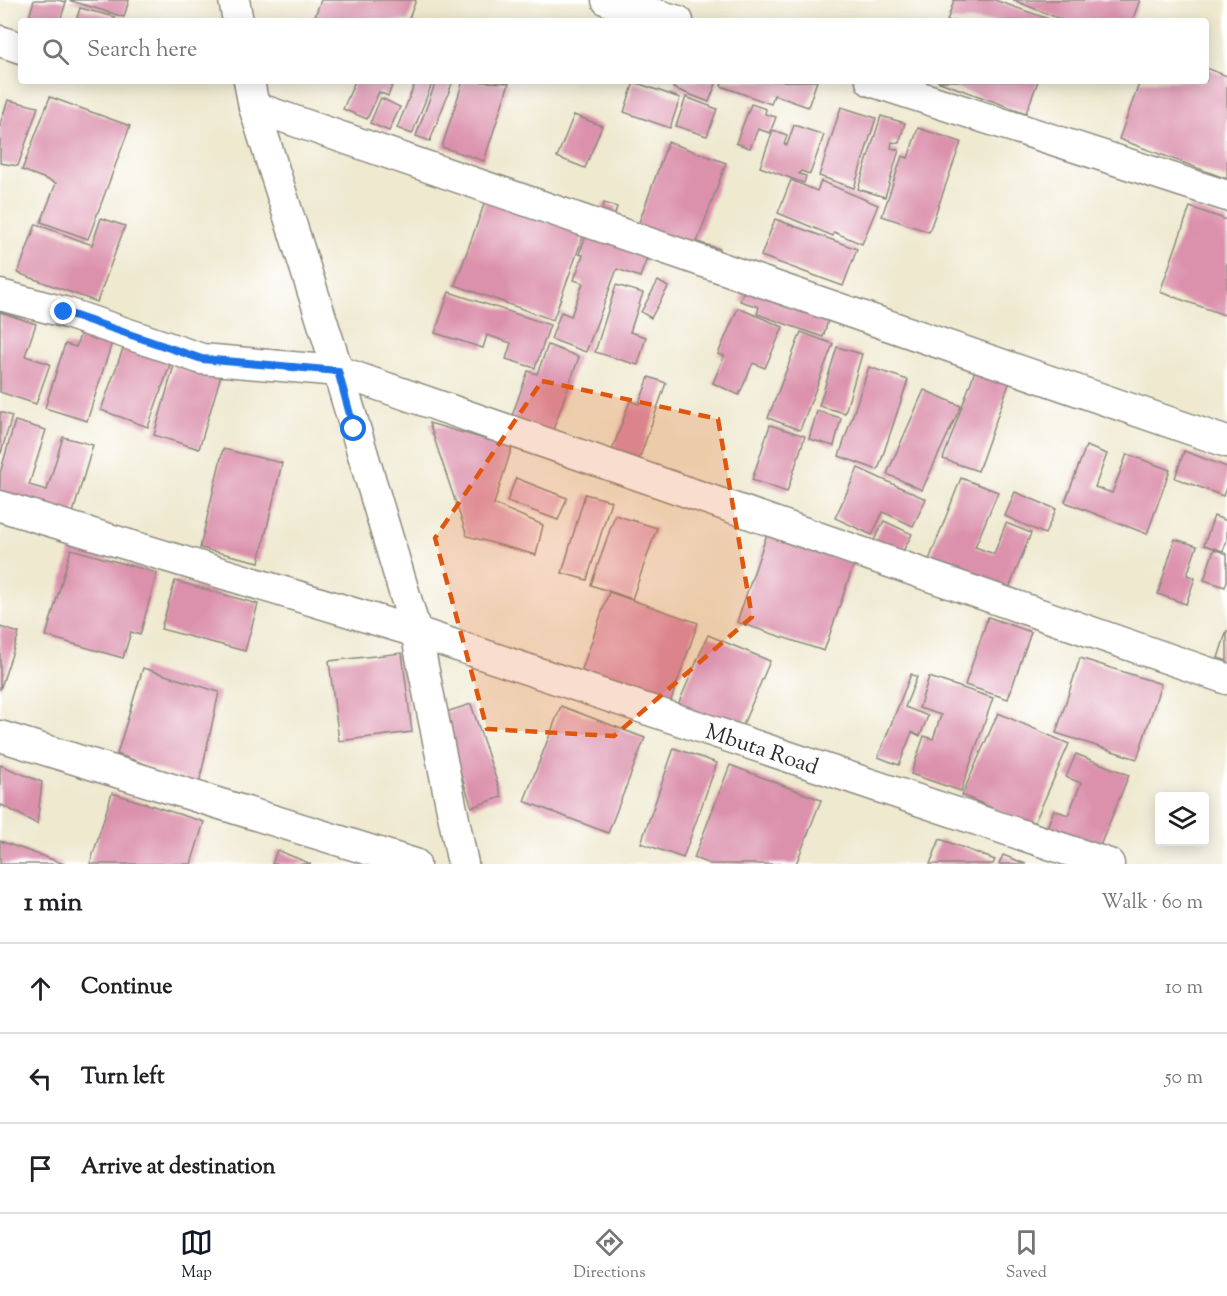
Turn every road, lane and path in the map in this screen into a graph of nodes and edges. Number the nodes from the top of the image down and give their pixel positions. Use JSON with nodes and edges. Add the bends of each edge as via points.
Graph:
{"nodes":[{"id":1,"x":234,"y":0,"type":"edge"},
{"id":2,"x":607,"y":0,"type":"edge"},
{"id":3,"x":237,"y":18,"type":"edge"},
{"id":4,"x":668,"y":18,"type":"edge"},
{"id":5,"x":0,"y":41,"type":"edge"},
{"id":6,"x":18,"y":47,"type":"edge"},
{"id":7,"x":880,"y":84,"type":"edge"},
{"id":8,"x":251,"y":94,"type":"edge"},
{"id":9,"x":1227,"y":196,"type":"edge"},
{"id":10,"x":0,"y":295,"type":"edge"},
{"id":11,"x":338,"y":371,"type":"junction"},
{"id":12,"x":1227,"y":442,"type":"edge"},
{"id":13,"x":0,"y":506,"type":"edge"},
{"id":14,"x":416,"y":632,"type":"junction"},
{"id":15,"x":1227,"y":679,"type":"edge"},
{"id":16,"x":0,"y":736,"type":"edge"},
{"id":17,"x":415,"y":864,"type":"edge"},
{"id":18,"x":463,"y":864,"type":"edge"},
{"id":19,"x":1109,"y":864,"type":"edge"}],
"edges":[{"from":1,"to":3,"type":"street"},
{"from":2,"to":4,"type":"street"},
{"from":5,"to":6,"type":"street"},
{"from":7,"to":9,"type":"street"},
{"from":8,"to":11,"type":"street"},
{"from":8,"to":12,"type":"street"},
{"from":10,"to":11,"type":"street","via":[[64,312],[202,359]]},
{"from":11,"to":14,"type":"street"},
{"from":11,"to":15,"type":"street"},
{"from":13,"to":14,"type":"street","name":"Mbuta Road"},
{"from":14,"to":18,"type":"street"},
{"from":14,"to":19,"type":"street","name":"Mbuta Road"},
{"from":16,"to":17,"type":"street"}]}
